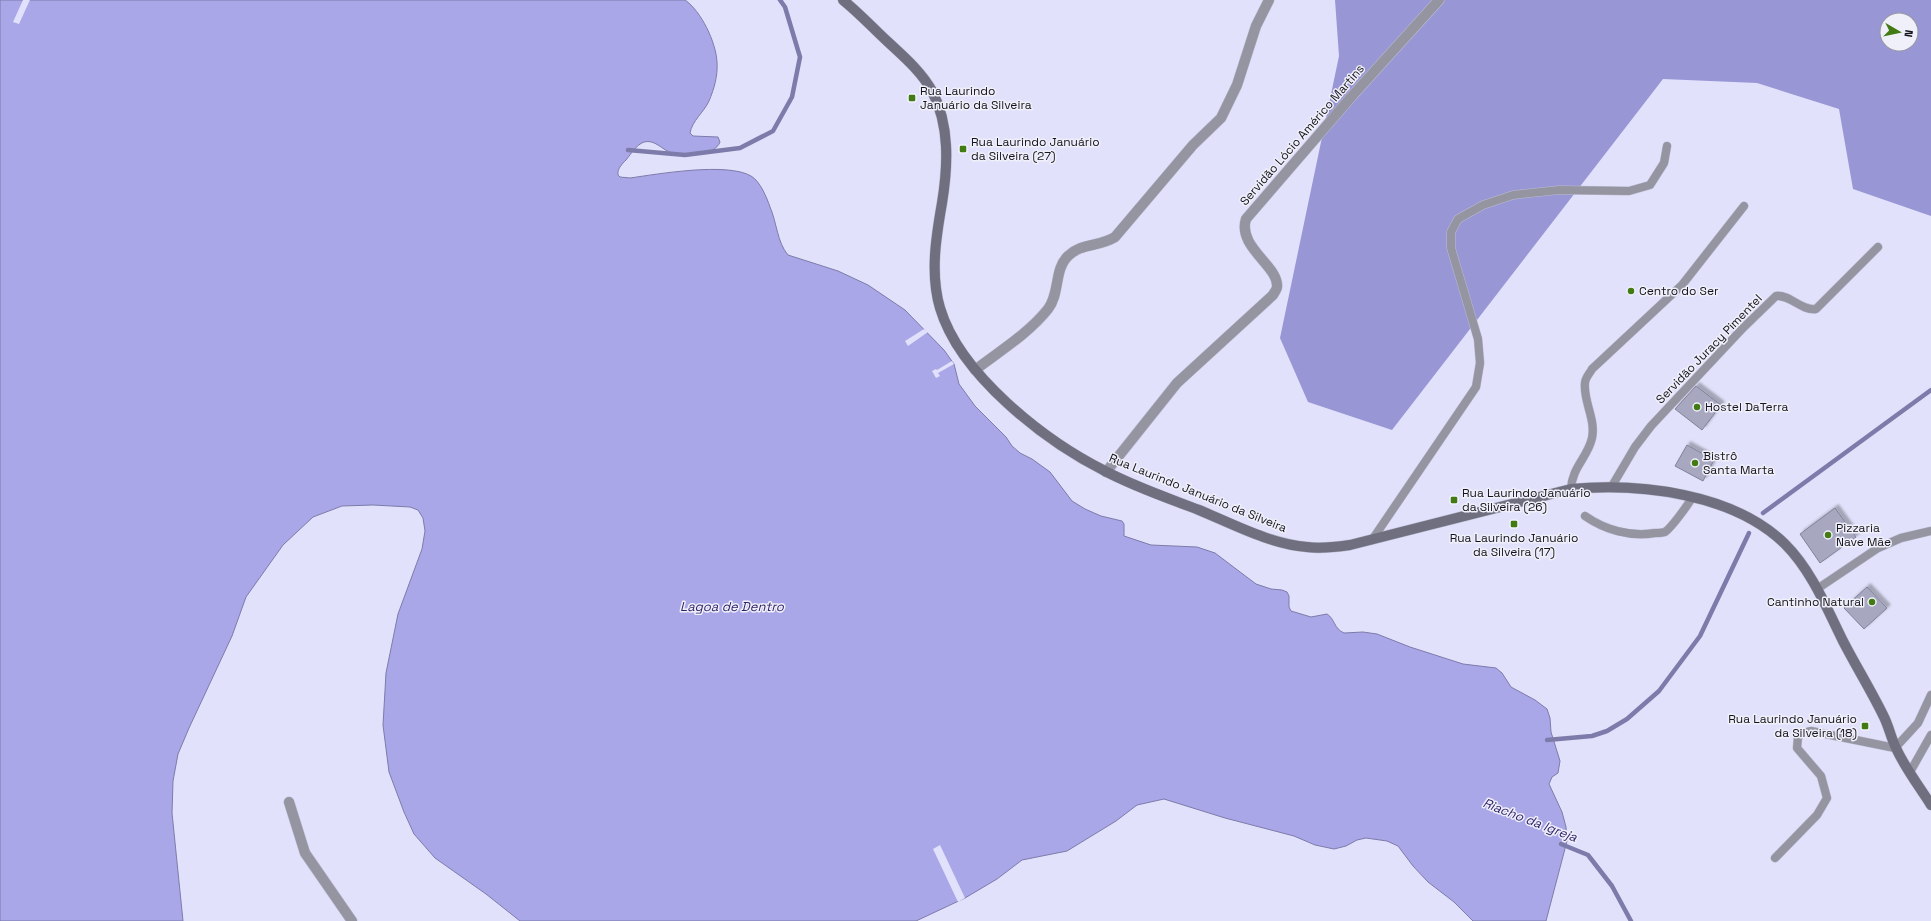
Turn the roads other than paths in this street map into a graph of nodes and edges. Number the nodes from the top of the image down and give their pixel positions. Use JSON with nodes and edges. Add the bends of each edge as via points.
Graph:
{"nodes":[{"id":1,"x":844,"y":0,"type":"edge"},
{"id":2,"x":1270,"y":0,"type":"edge"},
{"id":3,"x":1440,"y":0,"type":"edge"},
{"id":4,"x":1666,"y":146,"type":"dead end"},
{"id":5,"x":1744,"y":206,"type":"dead end"},
{"id":6,"x":1878,"y":247,"type":"dead end"},
{"id":7,"x":976,"y":370,"type":"junction"},
{"id":8,"x":1106,"y":472,"type":"junction"},
{"id":9,"x":1612,"y":486,"type":"junction"},
{"id":10,"x":1571,"y":489,"type":"junction"},
{"id":11,"x":1692,"y":498,"type":"junction"},
{"id":12,"x":1585,"y":516,"type":"dead end"},
{"id":13,"x":1931,"y":531,"type":"edge"},
{"id":14,"x":1372,"y":540,"type":"junction"},
{"id":15,"x":1817,"y":589,"type":"junction"},
{"id":16,"x":1931,"y":694,"type":"edge"},
{"id":17,"x":1931,"y":735,"type":"edge"},
{"id":18,"x":1896,"y":748,"type":"junction"},
{"id":19,"x":1910,"y":772,"type":"junction"},
{"id":20,"x":289,"y":802,"type":"dead end"},
{"id":21,"x":1931,"y":805,"type":"edge"},
{"id":22,"x":1775,"y":858,"type":"dead end"},
{"id":23,"x":352,"y":921,"type":"edge"}],
"edges":[{"from":1,"to":7,"type":"main road","name":"Rua Laurindo Januário da Silveira","via":[[920,74],[932,91],[939,109],[944,130],[946,171],[935,252],[936,292],[947,326],[957,345]]},
{"from":2,"to":7,"type":"street","via":[[1256,26],[1237,85],[1221,118],[1193,145],[1115,237],[1096,245],[1084,246],[1067,256],[1061,266],[1055,294],[1048,309],[1014,341]]},
{"from":3,"to":8,"type":"street","name":"Servidão Lócio Américo Martins","via":[[1357,90],[1246,219],[1246,238],[1276,278],[1277,287],[1273,295],[1177,383]]},
{"from":4,"to":14,"type":"lane","via":[[1664,163],[1650,184],[1629,191],[1559,190],[1512,196],[1483,205],[1458,220],[1451,232],[1450,248],[1478,339],[1480,363],[1476,387]]},
{"from":5,"to":10,"type":"lane","via":[[1682,285],[1592,370],[1584,381],[1592,439],[1574,470]]},
{"from":6,"to":9,"type":"lane","name":"Servidão Juracy Pimentel","via":[[1816,309],[1809,309],[1783,296],[1776,296],[1651,426]]},
{"from":7,"to":8,"type":"main road","name":"Rua Laurindo Januário da Silveira","via":[[1045,435]]},
{"from":8,"to":14,"type":"main road","name":"Rua Laurindo Januário da Silveira","via":[[1227,521],[1306,548],[1326,548]]},
{"from":9,"to":10,"type":"main road","name":"Rua Laurindo Januário da Silveira"},
{"from":9,"to":11,"type":"main road","name":"Rua Laurindo Januário da Silveira"},
{"from":10,"to":14,"type":"main road","name":"Rua Laurindo Januário da Silveira"},
{"from":11,"to":12,"type":"lane","via":[[1664,532],[1643,535],[1613,531]]},
{"from":11,"to":15,"type":"main road","name":"Rua Laurindo Januário da Silveira","via":[[1739,513],[1763,527],[1785,545]]},
{"from":13,"to":15,"type":"lane","via":[[1901,538],[1878,548]]},
{"from":15,"to":18,"type":"main road","name":"Rua Laurindo Januário da Silveira","via":[[1884,718]]},
{"from":16,"to":18,"type":"lane","via":[[1918,723]]},
{"from":17,"to":19,"type":"lane"},
{"from":18,"to":19,"type":"main road","name":"Rua Laurindo Januário da Silveira"},
{"from":18,"to":22,"type":"lane","via":[[1811,731],[1798,737],[1797,748],[1822,776],[1827,798],[1817,815]]},
{"from":19,"to":21,"type":"main road","name":"Rua Laurindo Januário da Silveira"},
{"from":20,"to":23,"type":"street","via":[[306,853]]}]}
